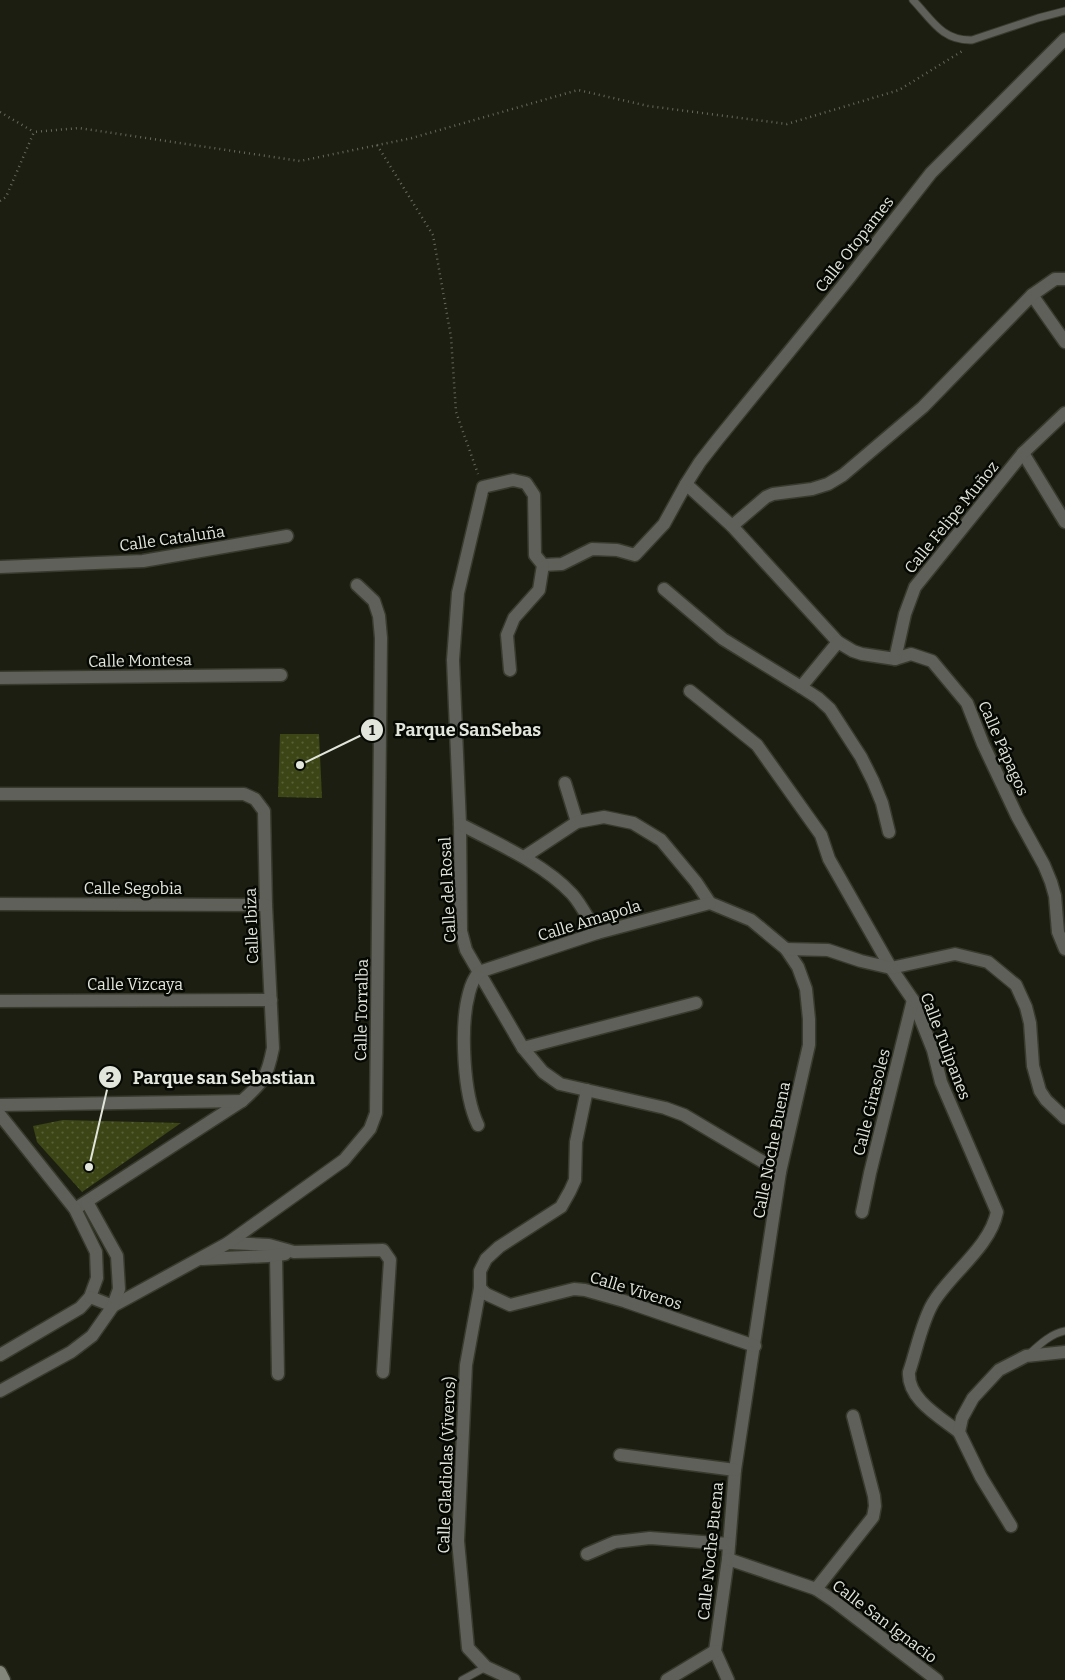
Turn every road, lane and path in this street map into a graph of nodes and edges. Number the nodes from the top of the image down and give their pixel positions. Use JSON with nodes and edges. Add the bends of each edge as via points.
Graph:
{"nodes":[{"id":1,"x":913,"y":0,"type":"edge"},
{"id":2,"x":1065,"y":11,"type":"edge"},
{"id":3,"x":1065,"y":39,"type":"edge"},
{"id":4,"x":964,"y":50,"type":"dead end"},
{"id":5,"x":0,"y":112,"type":"edge"},
{"id":6,"x":34,"y":132,"type":"junction"},
{"id":7,"x":377,"y":145,"type":"junction"},
{"id":8,"x":0,"y":202,"type":"edge"},
{"id":9,"x":1065,"y":279,"type":"edge"},
{"id":10,"x":1032,"y":295,"type":"junction"},
{"id":11,"x":1065,"y":342,"type":"edge"},
{"id":12,"x":1065,"y":413,"type":"edge"},
{"id":13,"x":1023,"y":453,"type":"junction"},
{"id":14,"x":686,"y":484,"type":"junction"},
{"id":15,"x":483,"y":487,"type":"junction"},
{"id":16,"x":1065,"y":522,"type":"edge"},
{"id":17,"x":732,"y":526,"type":"junction"},
{"id":18,"x":287,"y":536,"type":"dead end"},
{"id":19,"x":543,"y":565,"type":"junction"},
{"id":20,"x":0,"y":567,"type":"edge"},
{"id":21,"x":357,"y":585,"type":"dead end"},
{"id":22,"x":664,"y":589,"type":"dead end"},
{"id":23,"x":838,"y":642,"type":"junction"},
{"id":24,"x":895,"y":659,"type":"junction"},
{"id":25,"x":510,"y":670,"type":"dead end"},
{"id":26,"x":280,"y":674,"type":"dead end"},
{"id":27,"x":0,"y":678,"type":"edge"},
{"id":28,"x":802,"y":687,"type":"junction"},
{"id":29,"x":690,"y":692,"type":"dead end"},
{"id":30,"x":565,"y":783,"type":"dead end"},
{"id":31,"x":0,"y":794,"type":"edge"},
{"id":32,"x":577,"y":822,"type":"junction"},
{"id":33,"x":460,"y":824,"type":"junction"},
{"id":34,"x":889,"y":832,"type":"dead end"},
{"id":35,"x":524,"y":857,"type":"junction"},
{"id":36,"x":710,"y":903,"type":"junction"},
{"id":37,"x":0,"y":904,"type":"edge"},
{"id":38,"x":266,"y":905,"type":"junction"},
{"id":39,"x":597,"y":933,"type":"junction"},
{"id":40,"x":786,"y":948,"type":"junction"},
{"id":41,"x":1065,"y":949,"type":"edge"},
{"id":42,"x":891,"y":968,"type":"junction"},
{"id":43,"x":479,"y":972,"type":"junction"},
{"id":44,"x":271,"y":1000,"type":"junction"},
{"id":45,"x":913,"y":1000,"type":"junction"},
{"id":46,"x":0,"y":1001,"type":"edge"},
{"id":47,"x":696,"y":1003,"type":"dead end"},
{"id":48,"x":523,"y":1048,"type":"junction"},
{"id":49,"x":587,"y":1090,"type":"junction"},
{"id":50,"x":242,"y":1101,"type":"junction"},
{"id":51,"x":0,"y":1105,"type":"edge"},
{"id":52,"x":0,"y":1115,"type":"edge"},
{"id":53,"x":1065,"y":1118,"type":"edge"},
{"id":54,"x":478,"y":1125,"type":"dead end"},
{"id":55,"x":780,"y":1172,"type":"junction"},
{"id":56,"x":87,"y":1202,"type":"junction"},
{"id":57,"x":76,"y":1209,"type":"junction"},
{"id":58,"x":862,"y":1212,"type":"dead end"},
{"id":59,"x":228,"y":1243,"type":"junction"},
{"id":60,"x":294,"y":1252,"type":"junction"},
{"id":61,"x":276,"y":1255,"type":"junction"},
{"id":62,"x":200,"y":1260,"type":"junction"},
{"id":63,"x":480,"y":1288,"type":"junction"},
{"id":64,"x":90,"y":1296,"type":"junction"},
{"id":65,"x":113,"y":1306,"type":"junction"},
{"id":66,"x":1065,"y":1331,"type":"edge"},
{"id":67,"x":755,"y":1346,"type":"junction"},
{"id":68,"x":1065,"y":1352,"type":"edge"},
{"id":69,"x":0,"y":1355,"type":"edge"},
{"id":70,"x":1026,"y":1356,"type":"junction"},
{"id":71,"x":383,"y":1372,"type":"dead end"},
{"id":72,"x":278,"y":1374,"type":"dead end"},
{"id":73,"x":0,"y":1392,"type":"edge"},
{"id":74,"x":853,"y":1416,"type":"dead end"},
{"id":75,"x":959,"y":1432,"type":"junction"},
{"id":76,"x":620,"y":1455,"type":"dead end"},
{"id":77,"x":735,"y":1470,"type":"junction"},
{"id":78,"x":1011,"y":1526,"type":"dead end"},
{"id":79,"x":729,"y":1544,"type":"junction"},
{"id":80,"x":587,"y":1554,"type":"dead end"},
{"id":81,"x":728,"y":1559,"type":"junction"},
{"id":82,"x":816,"y":1590,"type":"junction"},
{"id":83,"x":715,"y":1651,"type":"junction"},
{"id":84,"x":486,"y":1667,"type":"junction"},
{"id":85,"x":0,"y":1672,"type":"edge"},
{"id":86,"x":4,"y":1680,"type":"edge"},
{"id":87,"x":462,"y":1680,"type":"edge"},
{"id":88,"x":514,"y":1680,"type":"edge"},
{"id":89,"x":667,"y":1680,"type":"edge"},
{"id":90,"x":728,"y":1680,"type":"edge"},
{"id":91,"x":937,"y":1680,"type":"edge"}],
"edges":[{"from":1,"to":2,"type":"lane","via":[[944,33],[961,40],[972,40]]},
{"from":3,"to":14,"type":"street","name":"Calle Otopames","via":[[931,173],[718,438]]},
{"from":4,"to":7,"type":"path","via":[[899,90],[787,124],[648,106],[578,90]]},
{"from":5,"to":6,"type":"path"},
{"from":6,"to":7,"type":"path","via":[[79,128],[300,161]]},
{"from":6,"to":8,"type":"path","via":[[6,197]]},
{"from":7,"to":15,"type":"path","via":[[433,235],[451,337],[456,412]]},
{"from":9,"to":10,"type":"street","via":[[1056,279]]},
{"from":10,"to":11,"type":"street"},
{"from":10,"to":17,"type":"street","via":[[923,407],[843,475],[812,489],[766,497]]},
{"from":12,"to":13,"type":"street","name":"Calle Felipe Muñoz"},
{"from":13,"to":16,"type":"street"},
{"from":13,"to":24,"type":"street","name":"Calle Felipe Muñoz","via":[[915,587]]},
{"from":14,"to":17,"type":"street","name":"Calle Pápagos"},
{"from":14,"to":19,"type":"street","name":"Calle Otopames","via":[[664,524],[634,555],[617,550],[592,549],[562,564]]},
{"from":15,"to":19,"type":"street","via":[[513,480],[526,483],[534,495],[535,555]]},
{"from":15,"to":33,"type":"street","name":"Calle del Rosal","via":[[458,593],[454,651]]},
{"from":17,"to":23,"type":"street","name":"Calle Pápagos"},
{"from":18,"to":20,"type":"street","name":"Calle Cataluña","via":[[143,561]]},
{"from":19,"to":25,"type":"street","via":[[539,590],[514,618],[507,635]]},
{"from":21,"to":59,"type":"street","name":"Calle Torralba","via":[[374,601],[381,638],[376,1113],[370,1129],[344,1160]]},
{"from":22,"to":28,"type":"street","via":[[723,639]]},
{"from":23,"to":24,"type":"street","name":"Calle Pápagos","via":[[853,652]]},
{"from":23,"to":28,"type":"street"},
{"from":24,"to":41,"type":"street","name":"Calle Pápagos","via":[[911,654],[932,662],[968,703],[1016,816],[1051,882],[1058,932]]},
{"from":26,"to":27,"type":"street","name":"Calle Montesa"},
{"from":28,"to":34,"type":"street","via":[[830,709],[861,757],[882,803]]},
{"from":29,"to":42,"type":"street","name":"Calle Tulipanes","via":[[757,745],[821,835],[829,859]]},
{"from":30,"to":32,"type":"street"},
{"from":31,"to":38,"type":"street","name":"Calle Ibiza","via":[[250,796],[264,811]]},
{"from":32,"to":35,"type":"street"},
{"from":32,"to":36,"type":"street","via":[[604,817],[633,822],[661,840]]},
{"from":33,"to":35,"type":"street"},
{"from":33,"to":43,"type":"street","name":"Calle del Rosal","via":[[462,931],[466,950]]},
{"from":35,"to":39,"type":"street","via":[[572,894]]},
{"from":36,"to":39,"type":"street","name":"Calle Amapola"},
{"from":36,"to":40,"type":"street","name":"Calle Noche Buena","via":[[751,920]]},
{"from":37,"to":38,"type":"street","name":"Calle Segobia"},
{"from":38,"to":44,"type":"street","name":"Calle Ibiza"},
{"from":39,"to":43,"type":"street","name":"Calle Amapola"},
{"from":40,"to":42,"type":"street","via":[[828,950]]},
{"from":40,"to":55,"type":"street","name":"Calle Noche Buena","via":[[798,966],[806,989],[809,1045]]},
{"from":42,"to":45,"type":"street","name":"Calle Tulipanes"},
{"from":42,"to":53,"type":"street","via":[[955,954],[988,962],[1016,985],[1030,1023],[1033,1066],[1040,1091]]},
{"from":43,"to":48,"type":"street","name":"Calle del Rosal"},
{"from":43,"to":54,"type":"street","via":[[469,990],[465,1031],[466,1084],[472,1114]]},
{"from":44,"to":46,"type":"street","name":"Calle Vizcaya"},
{"from":44,"to":50,"type":"street","name":"Calle Ibiza","via":[[273,1048],[268,1071]]},
{"from":45,"to":58,"type":"street","name":"Calle Girasoles"},
{"from":45,"to":75,"type":"street","name":"Calle Tulipanes","via":[[933,1050],[941,1082],[997,1212],[985,1238],[933,1303],[909,1372],[908,1382],[919,1399]]},
{"from":47,"to":48,"type":"street"},
{"from":48,"to":49,"type":"street","name":"Calle del Rosal","via":[[543,1072],[560,1084]]},
{"from":49,"to":55,"type":"street","name":"Calle del Rosal","via":[[684,1115]]},
{"from":49,"to":63,"type":"street","name":"Calle Gladiolas (Viveros)","via":[[576,1142],[575,1180],[570,1191],[561,1207],[486,1259],[480,1271]]},
{"from":50,"to":51,"type":"street"},
{"from":50,"to":56,"type":"street","name":"Calle Ibiza"},
{"from":52,"to":57,"type":"street"},
{"from":55,"to":67,"type":"street","name":"Calle Noche Buena"},
{"from":56,"to":57,"type":"street","name":"Calle Ibiza"},
{"from":56,"to":65,"type":"street","name":"Calle Torralba","via":[[117,1256],[119,1289]]},
{"from":57,"to":64,"type":"street","via":[[96,1252],[97,1278]]},
{"from":59,"to":60,"type":"street","via":[[269,1245]]},
{"from":59,"to":62,"type":"street","name":"Calle Torralba"},
{"from":60,"to":61,"type":"street"},
{"from":60,"to":71,"type":"street","via":[[380,1249],[386,1253],[390,1260]]},
{"from":61,"to":62,"type":"street"},
{"from":61,"to":72,"type":"street"},
{"from":62,"to":65,"type":"street","name":"Calle Torralba"},
{"from":63,"to":67,"type":"street","name":"Calle Viveros","via":[[510,1305],[574,1289],[585,1290]]},
{"from":63,"to":84,"type":"street","name":"Calle Gladiolas (Viveros)","via":[[466,1364],[458,1541],[468,1648]]},
{"from":64,"to":65,"type":"street"},
{"from":64,"to":69,"type":"street","via":[[80,1308]]},
{"from":65,"to":73,"type":"street","name":"Calle Torralba","via":[[92,1336],[71,1352]]},
{"from":66,"to":70,"type":"lane","via":[[1049,1337]]},
{"from":67,"to":77,"type":"street","name":"Calle Noche Buena"},
{"from":68,"to":70,"type":"street"},
{"from":70,"to":75,"type":"street","via":[[999,1370],[973,1398],[962,1418]]},
{"from":74,"to":82,"type":"street","via":[[874,1496],[873,1517]]},
{"from":75,"to":78,"type":"street","name":"Calle Tulipanes","via":[[981,1477]]},
{"from":76,"to":77,"type":"street"},
{"from":77,"to":79,"type":"street","name":"Calle Noche Buena"},
{"from":79,"to":80,"type":"street","via":[[650,1538],[616,1542]]},
{"from":79,"to":81,"type":"street","name":"Calle Noche Buena"},
{"from":81,"to":82,"type":"street","name":"Calle San Ignacio"},
{"from":81,"to":83,"type":"street","name":"Calle Noche Buena"},
{"from":82,"to":91,"type":"street","name":"Calle San Ignacio"},
{"from":83,"to":89,"type":"street"},
{"from":83,"to":90,"type":"street"},
{"from":84,"to":87,"type":"lane"},
{"from":84,"to":88,"type":"street"},
{"from":85,"to":86,"type":"main road"}]}
